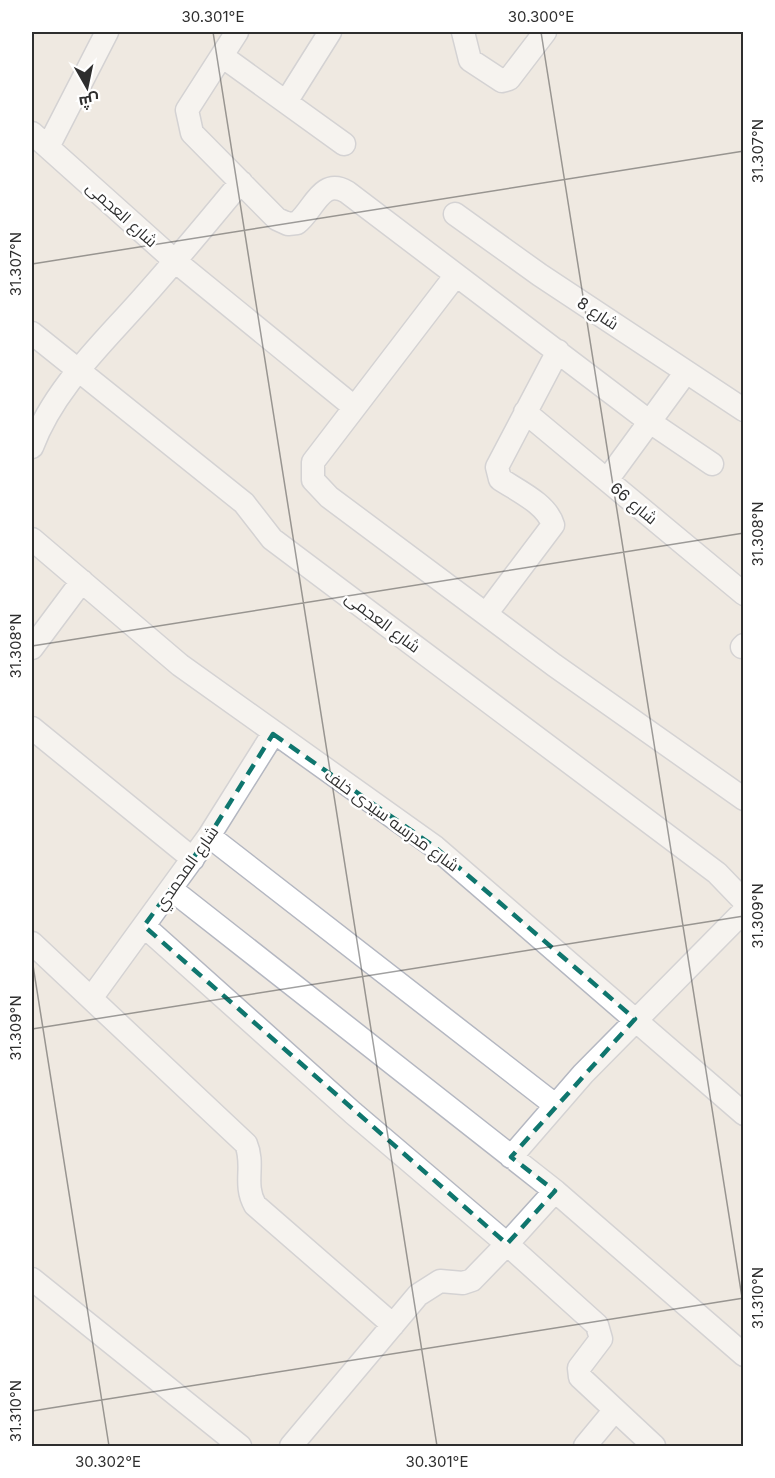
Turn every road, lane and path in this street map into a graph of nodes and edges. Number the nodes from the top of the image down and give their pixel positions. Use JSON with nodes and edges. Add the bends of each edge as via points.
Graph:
{"nodes":[{"id":1,"x":107,"y":32,"type":"edge"},
{"id":2,"x":237,"y":32,"type":"edge"},
{"id":3,"x":330,"y":32,"type":"edge"},
{"id":4,"x":463,"y":32,"type":"edge"},
{"id":5,"x":545,"y":32,"type":"edge"},
{"id":6,"x":222,"y":56,"type":"junction"},
{"id":7,"x":286,"y":102,"type":"junction"},
{"id":8,"x":40,"y":140,"type":"edge"},
{"id":9,"x":344,"y":144,"type":"dead end"},
{"id":10,"x":241,"y":182,"type":"junction"},
{"id":11,"x":455,"y":214,"type":"dead end"},
{"id":12,"x":175,"y":261,"type":"junction"},
{"id":13,"x":456,"y":274,"type":"junction"},
{"id":14,"x":32,"y":333,"type":"edge"},
{"id":15,"x":558,"y":351,"type":"junction"},
{"id":16,"x":78,"y":370,"type":"junction"},
{"id":17,"x":686,"y":372,"type":"junction"},
{"id":18,"x":354,"y":407,"type":"junction"},
{"id":19,"x":744,"y":410,"type":"edge"},
{"id":20,"x":525,"y":412,"type":"junction"},
{"id":21,"x":650,"y":422,"type":"junction"},
{"id":22,"x":32,"y":447,"type":"edge"},
{"id":23,"x":712,"y":464,"type":"dead end"},
{"id":24,"x":607,"y":480,"type":"junction"},
{"id":25,"x":32,"y":539,"type":"edge"},
{"id":26,"x":82,"y":581,"type":"junction"},
{"id":27,"x":744,"y":594,"type":"edge"},
{"id":28,"x":486,"y":614,"type":"junction"},
{"id":29,"x":32,"y":648,"type":"edge"},
{"id":30,"x":32,"y":728,"type":"edge"},
{"id":31,"x":273,"y":734,"type":"junction"},
{"id":32,"x":744,"y":799,"type":"edge"},
{"id":33,"x":209,"y":836,"type":"junction"},
{"id":34,"x":193,"y":859,"type":"junction"},
{"id":35,"x":171,"y":889,"type":"junction"},
{"id":36,"x":744,"y":901,"type":"edge"},
{"id":37,"x":744,"y":910,"type":"edge"},
{"id":38,"x":144,"y":926,"type":"junction"},
{"id":39,"x":32,"y":943,"type":"edge"},
{"id":40,"x":92,"y":997,"type":"junction"},
{"id":41,"x":635,"y":1018,"type":"junction"},
{"id":42,"x":555,"y":1105,"type":"junction"},
{"id":43,"x":744,"y":1114,"type":"edge"},
{"id":44,"x":510,"y":1157,"type":"junction"},
{"id":45,"x":555,"y":1191,"type":"junction"},
{"id":46,"x":507,"y":1244,"type":"junction"},
{"id":47,"x":32,"y":1279,"type":"edge"},
{"id":48,"x":393,"y":1325,"type":"junction"},
{"id":49,"x":744,"y":1355,"type":"edge"},
{"id":50,"x":614,"y":1411,"type":"junction"},
{"id":51,"x":240,"y":1446,"type":"edge"},
{"id":52,"x":291,"y":1446,"type":"edge"},
{"id":53,"x":585,"y":1446,"type":"edge"},
{"id":54,"x":654,"y":1446,"type":"edge"}],
"edges":[{"from":1,"to":8,"type":"street"},
{"from":2,"to":6,"type":"street"},
{"from":3,"to":7,"type":"street"},
{"from":4,"to":5,"type":"street","via":[[470,60],[499,80],[509,79]]},
{"from":6,"to":7,"type":"street"},
{"from":6,"to":10,"type":"street","via":[[187,115],[192,133]]},
{"from":7,"to":9,"type":"street"},
{"from":8,"to":12,"type":"street","name":"شارع العجمى"},
{"from":10,"to":12,"type":"street"},
{"from":10,"to":13,"type":"street","via":[[277,219],[288,224],[301,220],[325,190],[341,188]]},
{"from":11,"to":17,"type":"street","name":"شارع 8"},
{"from":12,"to":16,"type":"street"},
{"from":12,"to":18,"type":"street","name":"شارع العجمى"},
{"from":13,"to":15,"type":"street"},
{"from":13,"to":18,"type":"street"},
{"from":14,"to":16,"type":"street","name":"شارع العجمى"},
{"from":15,"to":20,"type":"street"},
{"from":15,"to":21,"type":"street"},
{"from":16,"to":22,"type":"street","via":[[44,417]]},
{"from":16,"to":36,"type":"street","name":"شارع العجمى","via":[[244,503],[272,539],[717,873]]},
{"from":17,"to":19,"type":"street","name":"شارع 8"},
{"from":17,"to":21,"type":"street"},
{"from":18,"to":28,"type":"street","via":[[313,462],[314,480],[329,497]]},
{"from":20,"to":24,"type":"street","name":"شارع 66"},
{"from":20,"to":28,"type":"street","via":[[500,461],[498,475],[548,513],[553,525]]},
{"from":21,"to":23,"type":"street"},
{"from":21,"to":24,"type":"street"},
{"from":24,"to":27,"type":"street","name":"شارع 66"},
{"from":25,"to":26,"type":"street","name":"شارع مدرسه سيدى خلف"},
{"from":26,"to":29,"type":"street"},
{"from":26,"to":31,"type":"street","name":"شارع مدرسه سيدى خلف","via":[[180,666]]},
{"from":28,"to":32,"type":"street"},
{"from":30,"to":34,"type":"street"},
{"from":31,"to":33,"type":"street","name":"شارع المحمدي"},
{"from":31,"to":41,"type":"street","name":"شارع مدرسه سيدى خلف","via":[[435,847]]},
{"from":33,"to":34,"type":"street","name":"شارع المحمدي"},
{"from":33,"to":42,"type":"street"},
{"from":34,"to":35,"type":"street","name":"شارع المحمدي"},
{"from":35,"to":38,"type":"street","name":"شارع المحمدي"},
{"from":35,"to":44,"type":"street"},
{"from":37,"to":41,"type":"street"},
{"from":38,"to":40,"type":"street","name":"شارع المحمدي"},
{"from":38,"to":46,"type":"street","via":[[352,1113]]},
{"from":39,"to":40,"type":"street"},
{"from":40,"to":48,"type":"street","via":[[246,1144],[251,1163],[248,1190],[260,1210]]},
{"from":41,"to":42,"type":"street"},
{"from":41,"to":43,"type":"street","name":"شارع مدرسه سيدى خلف"},
{"from":42,"to":44,"type":"street"},
{"from":44,"to":45,"type":"street"},
{"from":45,"to":46,"type":"street"},
{"from":45,"to":49,"type":"street"},
{"from":46,"to":48,"type":"street","via":[[472,1280],[440,1281],[426,1288]]},
{"from":46,"to":50,"type":"street","via":[[597,1326],[601,1339],[581,1365],[579,1374]]},
{"from":47,"to":51,"type":"street"},
{"from":48,"to":52,"type":"street"},
{"from":50,"to":53,"type":"street"},
{"from":50,"to":54,"type":"street"}]}
